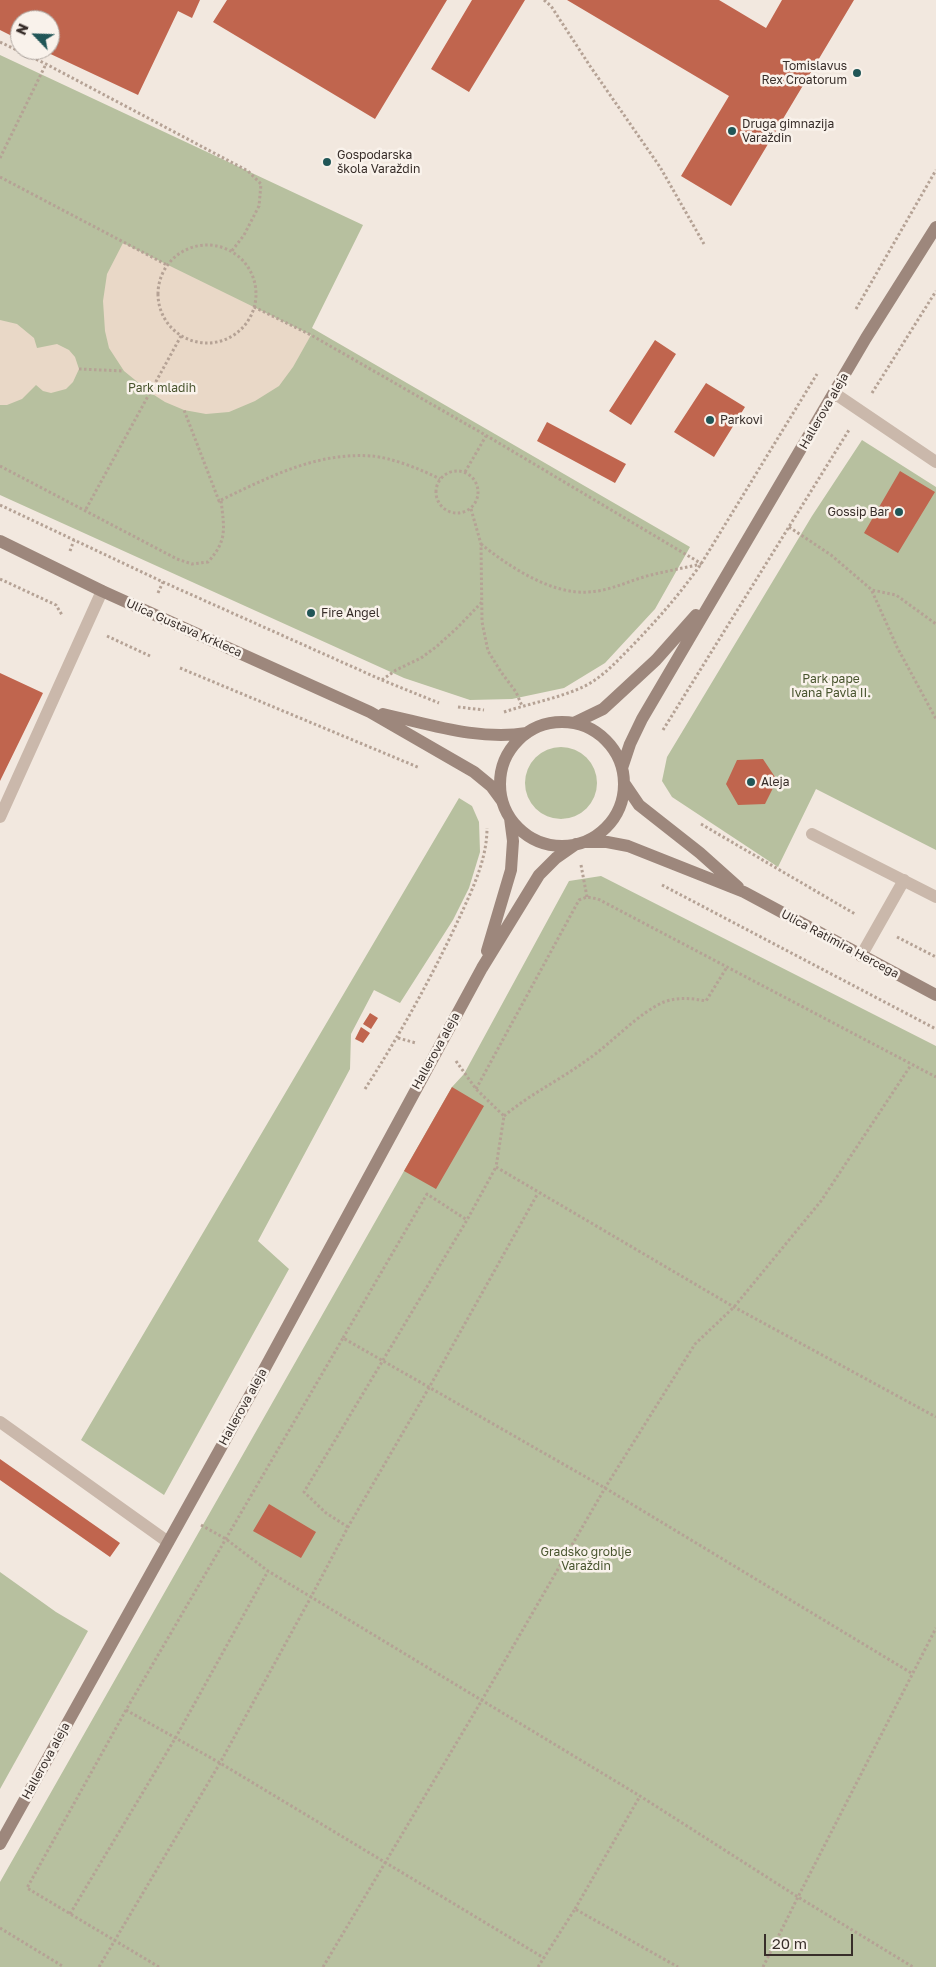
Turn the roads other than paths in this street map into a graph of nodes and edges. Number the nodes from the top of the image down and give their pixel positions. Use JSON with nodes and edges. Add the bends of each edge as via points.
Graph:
{"nodes":[{"id":1,"x":936,"y":227,"type":"edge"},
{"id":2,"x":834,"y":393,"type":"junction"},
{"id":3,"x":936,"y":462,"type":"edge"},
{"id":4,"x":0,"y":541,"type":"edge"},
{"id":5,"x":102,"y":591,"type":"junction"},
{"id":6,"x":713,"y":597,"type":"junction"},
{"id":7,"x":370,"y":712,"type":"junction"},
{"id":8,"x":574,"y":723,"type":"junction"},
{"id":9,"x":526,"y":733,"type":"junction"},
{"id":10,"x":622,"y":768,"type":"junction"},
{"id":11,"x":624,"y":783,"type":"junction"},
{"id":12,"x":502,"y":801,"type":"junction"},
{"id":13,"x":0,"y":817,"type":"edge"},
{"id":14,"x":510,"y":818,"type":"junction"},
{"id":15,"x":812,"y":834,"type":"dead end"},
{"id":16,"x":580,"y":843,"type":"junction"},
{"id":17,"x":904,"y":880,"type":"junction"},
{"id":18,"x":744,"y":892,"type":"junction"},
{"id":19,"x":936,"y":897,"type":"edge"},
{"id":20,"x":861,"y":956,"type":"junction"},
{"id":21,"x":482,"y":968,"type":"junction"},
{"id":22,"x":936,"y":995,"type":"edge"},
{"id":23,"x":0,"y":1422,"type":"edge"},
{"id":24,"x":168,"y":1542,"type":"junction"},
{"id":25,"x":0,"y":1844,"type":"edge"}],
"edges":[{"from":1,"to":2,"type":"main road","name":"Hallerova aleja"},
{"from":2,"to":3,"type":"lane"},
{"from":2,"to":6,"type":"main road","name":"Hallerova aleja"},
{"from":4,"to":5,"type":"main road","name":"Ulica Gustava Krkleca"},
{"from":5,"to":7,"type":"main road","name":"Ulica Gustava Krkleca"},
{"from":5,"to":13,"type":"lane"},
{"from":6,"to":8,"type":"main road","name":"Hallerova aleja","via":[[656,660],[603,709]]},
{"from":6,"to":10,"type":"main road","name":"Hallerova aleja","via":[[642,719]]},
{"from":7,"to":9,"type":"main road","name":"Ulica Gustava Krkleca","via":[[489,735]]},
{"from":7,"to":12,"type":"main road","name":"Ulica Gustava Krkleca","via":[[474,772]]},
{"from":8,"to":9,"type":"main road","via":[[541,725]]},
{"from":8,"to":10,"type":"main road","via":[[605,738],[616,752]]},
{"from":9,"to":12,"type":"main road","via":[[513,746],[504,763],[500,782]]},
{"from":10,"to":11,"type":"main road"},
{"from":11,"to":16,"type":"main road","via":[[621,802],[613,819],[601,832]]},
{"from":11,"to":18,"type":"main road","name":"Ulica Ratimira Hercega","via":[[639,805]]},
{"from":12,"to":14,"type":"main road"},
{"from":14,"to":16,"type":"main road","via":[[539,842],[557,846]]},
{"from":14,"to":21,"type":"main road","name":"Hallerova aleja","via":[[513,841],[510,870]]},
{"from":15,"to":17,"type":"lane"},
{"from":16,"to":18,"type":"main road","name":"Ulica Ratimira Hercega","via":[[607,842],[628,846]]},
{"from":16,"to":21,"type":"main road","name":"Hallerova aleja","via":[[556,858],[540,875]]},
{"from":17,"to":19,"type":"lane"},
{"from":17,"to":20,"type":"lane"},
{"from":18,"to":20,"type":"main road","name":"Ulica Ratimira Hercega"},
{"from":20,"to":22,"type":"main road","name":"Ulica Ratimira Hercega"},
{"from":21,"to":24,"type":"main road","name":"Hallerova aleja"},
{"from":23,"to":24,"type":"lane"},
{"from":24,"to":25,"type":"main road","name":"Hallerova aleja"}]}
